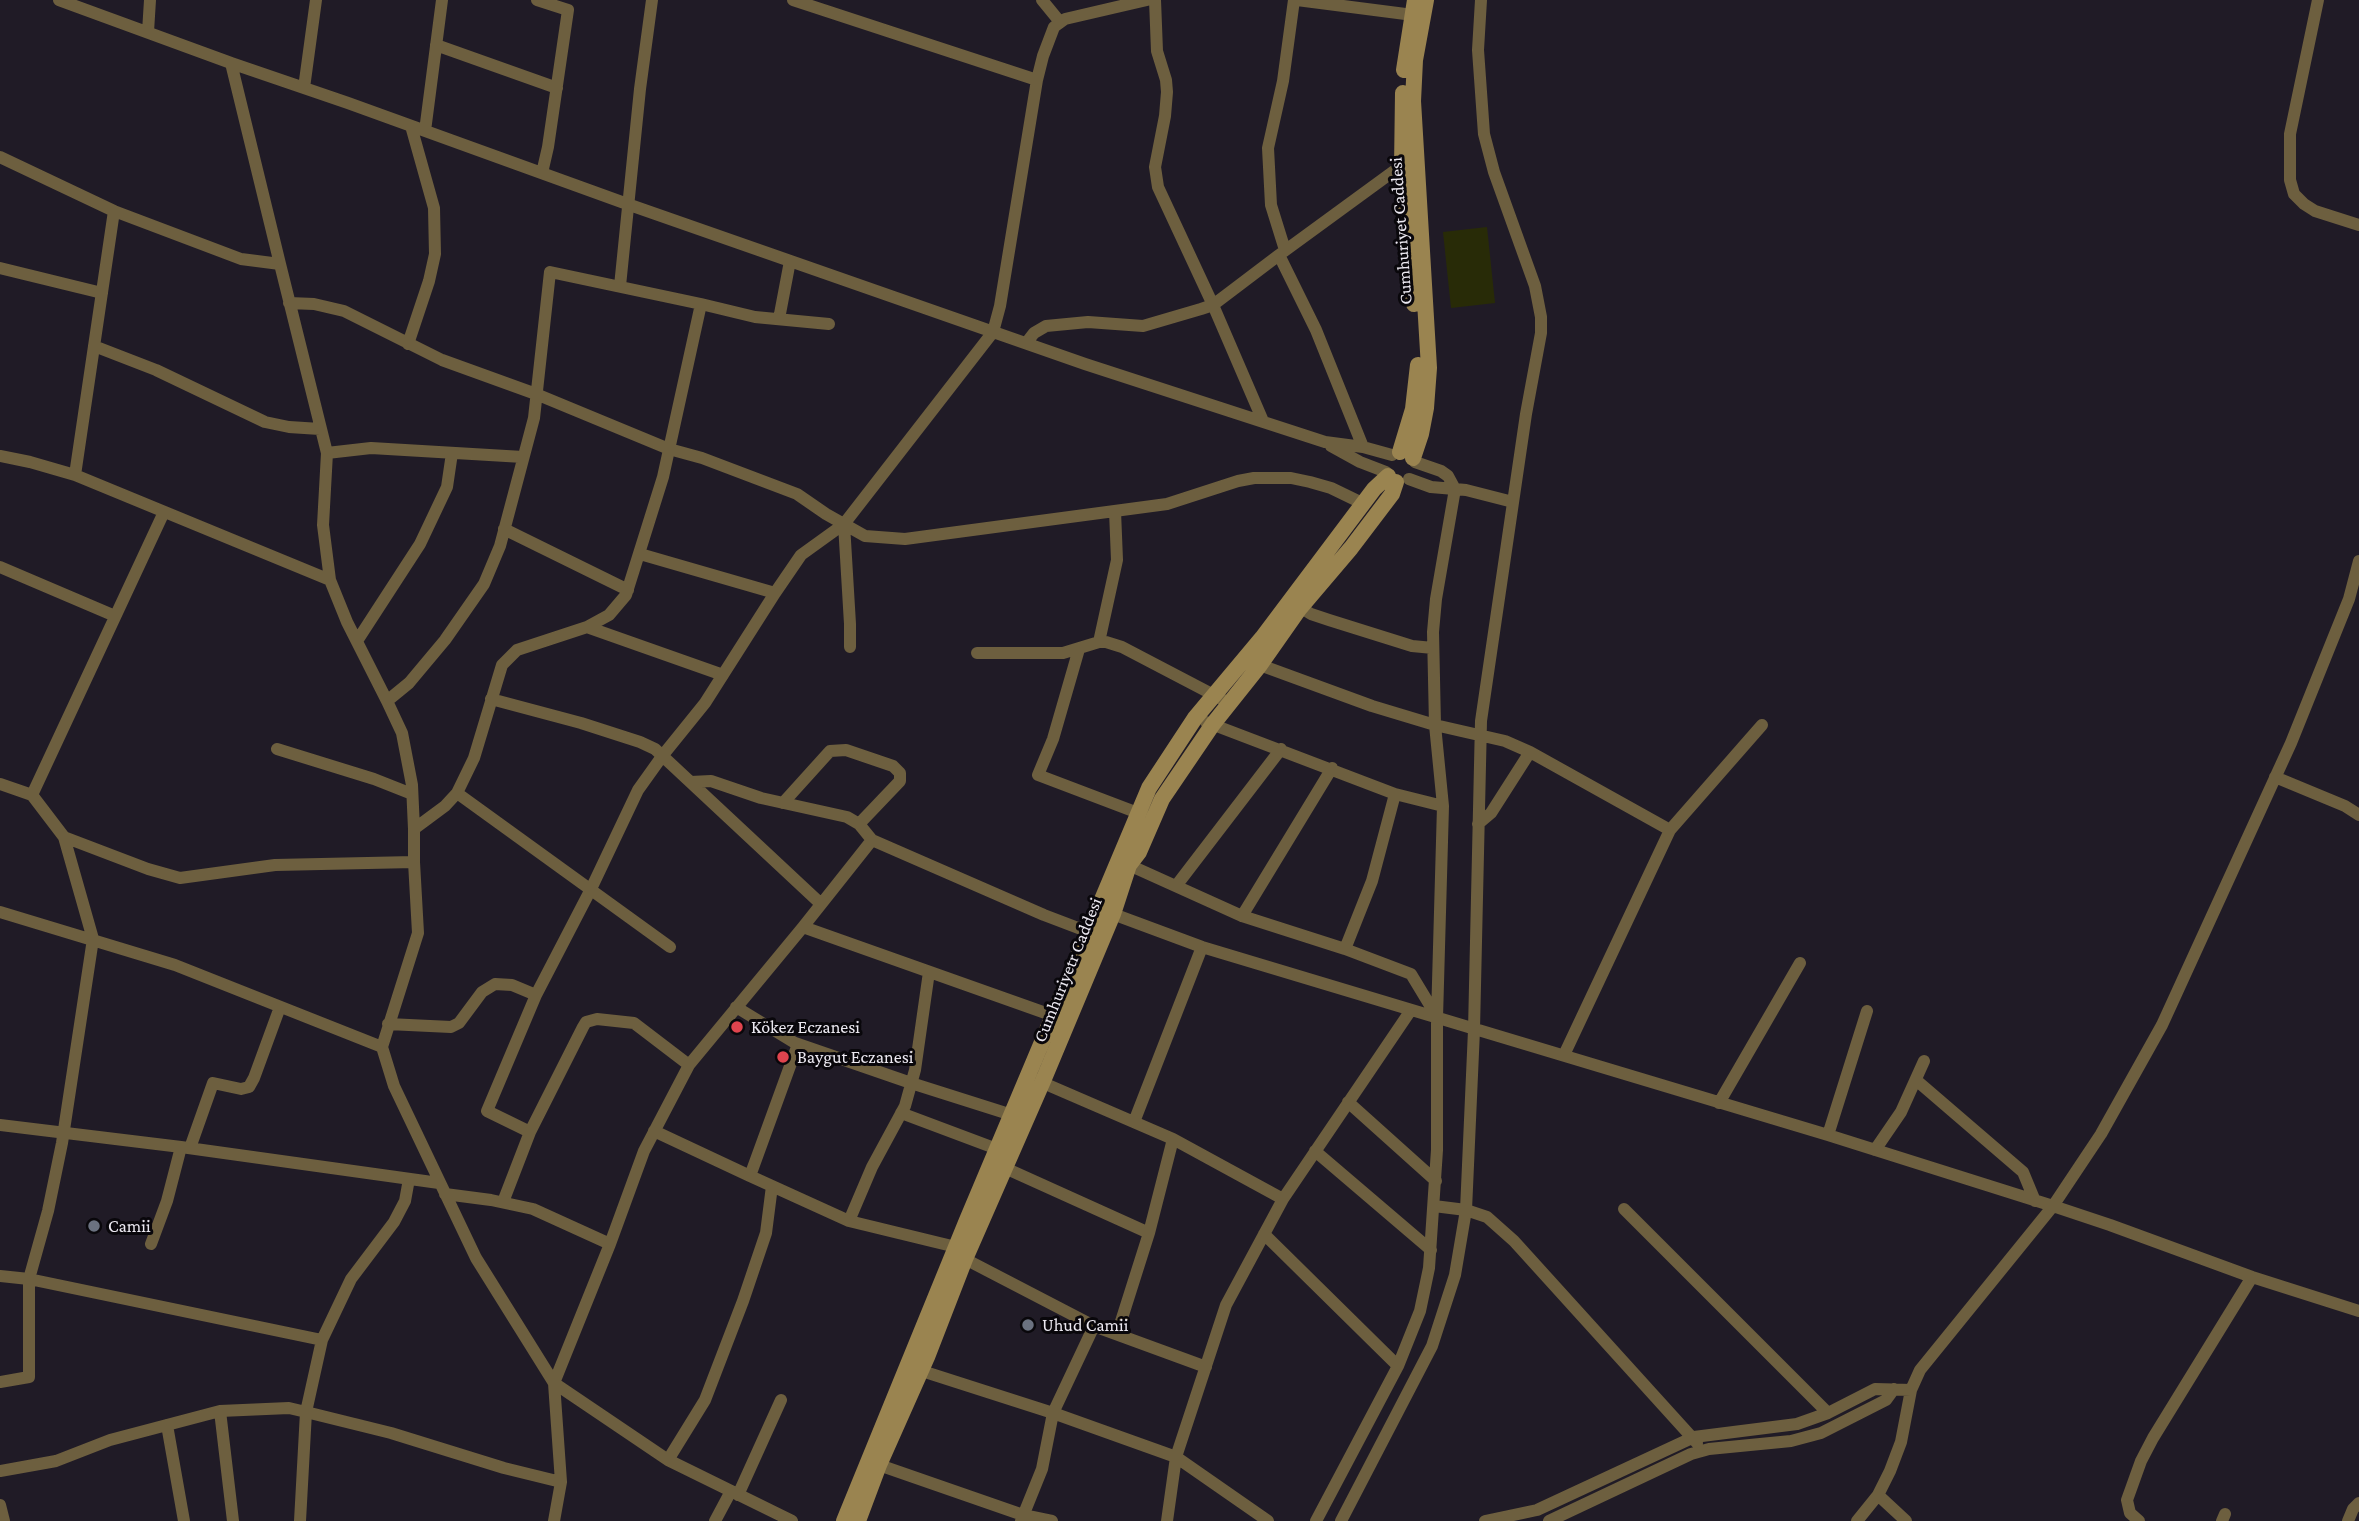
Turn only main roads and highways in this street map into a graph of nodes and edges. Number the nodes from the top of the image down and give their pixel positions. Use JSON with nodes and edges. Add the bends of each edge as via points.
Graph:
{"nodes":[{"id":1,"x":1426,"y":0,"type":"edge"},
{"id":2,"x":1416,"y":10,"type":"edge"},
{"id":3,"x":1405,"y":457,"type":"road end"},
{"id":4,"x":1295,"y":604,"type":"junction"},
{"id":5,"x":1145,"y":816,"type":"junction"},
{"id":6,"x":1095,"y":935,"type":"junction"},
{"id":7,"x":1036,"y":1079,"type":"junction"},
{"id":8,"x":1004,"y":1157,"type":"junction"},
{"id":9,"x":961,"y":1253,"type":"junction"},
{"id":10,"x":844,"y":1521,"type":"edge"},
{"id":11,"x":858,"y":1521,"type":"edge"}],
"edges":[{"from":1,"to":2,"type":"main road","name":"Cumhuriyet Caddesi"},
{"from":2,"to":3,"type":"main road","name":"Cumhuriyet Caddesi","via":[[1404,70],[1418,358]]},
{"from":4,"to":4,"type":"main road","name":"Cumhuriyetr Caddesi","via":[[1351,548],[1392,494],[1395,477],[1374,489]]},
{"from":4,"to":5,"type":"main road","name":"Cumhuriyetr Caddesi","via":[[1260,665]]},
{"from":4,"to":5,"type":"main road","via":[[1195,718],[1149,788]]},
{"from":5,"to":6,"type":"main road"},
{"from":5,"to":6,"type":"main road","name":"Cumhuriyetr Caddesi","via":[[1139,852],[1129,864],[1113,914]]},
{"from":6,"to":7,"type":"main road","name":"Cumhuriyetr Caddesi"},
{"from":6,"to":7,"type":"main road","via":[[1054,1016]]},
{"from":7,"to":8,"type":"main road","name":"Cumhuriyetr Caddesi"},
{"from":7,"to":8,"type":"main road","via":[[1012,1115]]},
{"from":8,"to":9,"type":"main road"},
{"from":9,"to":10,"type":"main road"},
{"from":9,"to":11,"type":"main road","via":[[922,1371]]}]}
